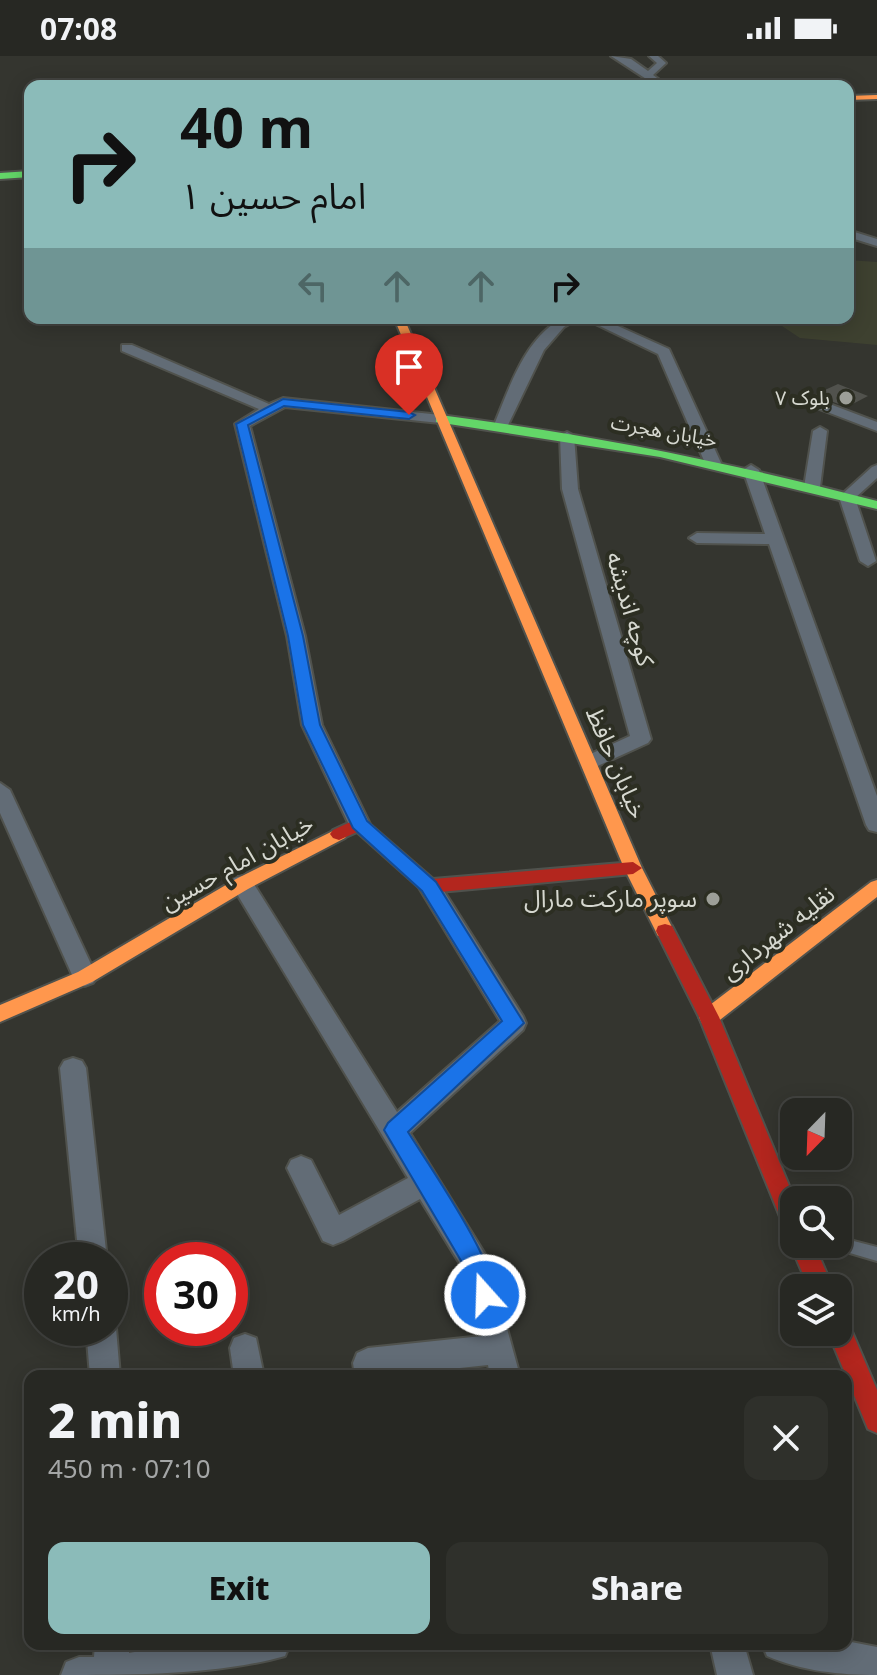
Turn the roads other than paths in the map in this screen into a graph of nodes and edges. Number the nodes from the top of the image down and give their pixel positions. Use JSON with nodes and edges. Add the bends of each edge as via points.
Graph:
{"nodes":[{"id":1,"x":615,"y":56,"type":"edge"},
{"id":2,"x":653,"y":56,"type":"edge"},
{"id":3,"x":648,"y":75,"type":"junction"},
{"id":4,"x":655,"y":80,"type":"edge"},
{"id":5,"x":877,"y":97,"type":"edge"},
{"id":6,"x":854,"y":98,"type":"edge"},
{"id":7,"x":877,"y":107,"type":"edge"},
{"id":8,"x":854,"y":108,"type":"edge"},
{"id":9,"x":24,"y":163,"type":"edge"},
{"id":10,"x":0,"y":165,"type":"edge"},
{"id":11,"x":24,"y":174,"type":"edge"},
{"id":12,"x":0,"y":176,"type":"edge"},
{"id":13,"x":854,"y":235,"type":"edge"},
{"id":14,"x":877,"y":243,"type":"edge"},
{"id":15,"x":401,"y":324,"type":"edge"},
{"id":16,"x":559,"y":324,"type":"edge"},
{"id":17,"x":602,"y":324,"type":"edge"},
{"id":18,"x":127,"y":348,"type":"dead end"},
{"id":19,"x":806,"y":399,"type":"dead end"},
{"id":20,"x":270,"y":409,"type":"junction"},
{"id":21,"x":440,"y":419,"type":"junction"},
{"id":22,"x":501,"y":425,"type":"junction"},
{"id":23,"x":877,"y":427,"type":"edge"},
{"id":24,"x":820,"y":431,"type":"dead end"},
{"id":25,"x":567,"y":436,"type":"junction"},
{"id":26,"x":713,"y":463,"type":"junction"},
{"id":27,"x":751,"y":470,"type":"junction"},
{"id":28,"x":877,"y":470,"type":"edge"},
{"id":29,"x":812,"y":487,"type":"junction"},
{"id":30,"x":847,"y":497,"type":"junction"},
{"id":31,"x":877,"y":505,"type":"edge"},
{"id":32,"x":697,"y":538,"type":"dead end"},
{"id":33,"x":776,"y":539,"type":"junction"},
{"id":34,"x":868,"y":561,"type":"dead end"},
{"id":35,"x":591,"y":762,"type":"junction"},
{"id":36,"x":0,"y":790,"type":"edge"},
{"id":37,"x":359,"y":824,"type":"junction"},
{"id":38,"x":877,"y":825,"type":"edge"},
{"id":39,"x":633,"y":868,"type":"junction"},
{"id":40,"x":242,"y":884,"type":"junction"},
{"id":41,"x":429,"y":886,"type":"junction"},
{"id":42,"x":877,"y":887,"type":"edge"},
{"id":43,"x":85,"y":977,"type":"junction"},
{"id":44,"x":0,"y":1014,"type":"edge"},
{"id":45,"x":709,"y":1017,"type":"junction"},
{"id":46,"x":73,"y":1068,"type":"dead end"},
{"id":47,"x":395,"y":1130,"type":"junction"},
{"id":48,"x":301,"y":1168,"type":"dead end"},
{"id":49,"x":426,"y":1182,"type":"junction"},
{"id":50,"x":780,"y":1190,"type":"edge"},
{"id":51,"x":91,"y":1242,"type":"edge"},
{"id":52,"x":852,"y":1247,"type":"edge"},
{"id":53,"x":877,"y":1254,"type":"edge"},
{"id":54,"x":102,"y":1346,"type":"edge"},
{"id":55,"x":846,"y":1346,"type":"edge"},
{"id":56,"x":502,"y":1362,"type":"edge"},
{"id":57,"x":104,"y":1370,"type":"edge"},
{"id":58,"x":369,"y":1370,"type":"edge"},
{"id":59,"x":877,"y":1420,"type":"edge"},
{"id":60,"x":221,"y":1650,"type":"edge"},
{"id":61,"x":729,"y":1650,"type":"edge"},
{"id":62,"x":807,"y":1650,"type":"edge"},
{"id":63,"x":101,"y":1664,"type":"edge"},
{"id":64,"x":877,"y":1665,"type":"edge"},
{"id":65,"x":735,"y":1675,"type":"edge"}],
"edges":[{"from":1,"to":3,"type":"street"},
{"from":2,"to":3,"type":"street","via":[[662,63]]},
{"from":3,"to":4,"type":"street"},
{"from":5,"to":6,"type":"main road"},
{"from":7,"to":8,"type":"main road"},
{"from":9,"to":10,"type":"main road"},
{"from":11,"to":12,"type":"main road"},
{"from":13,"to":14,"type":"street"},
{"from":15,"to":21,"type":"main road","name":"خیابان حافظ"},
{"from":16,"to":22,"type":"street","via":[[532,356]]},
{"from":17,"to":26,"type":"street","via":[[664,352]]},
{"from":18,"to":20,"type":"street"},
{"from":19,"to":23,"type":"street"},
{"from":20,"to":21,"type":"street","via":[[283,402]]},
{"from":20,"to":37,"type":"street","via":[[242,424],[296,636],[312,725]]},
{"from":21,"to":22,"type":"main road","name":"خیابان هجرت"},
{"from":21,"to":35,"type":"main road","name":"خیابان حافظ"},
{"from":22,"to":25,"type":"main road","name":"خیابان هجرت"},
{"from":24,"to":29,"type":"street"},
{"from":25,"to":26,"type":"main road","name":"خیابان هجرت"},
{"from":25,"to":35,"type":"street","name":"کوچه اندیشه","via":[[570,489],[641,739]]},
{"from":26,"to":27,"type":"main road","name":"خیابان هجرت"},
{"from":27,"to":29,"type":"main road","name":"خیابان هجرت"},
{"from":27,"to":33,"type":"street"},
{"from":28,"to":30,"type":"street"},
{"from":29,"to":30,"type":"main road","name":"خیابان هجرت"},
{"from":30,"to":31,"type":"main road","name":"خیابان هجرت"},
{"from":30,"to":34,"type":"street"},
{"from":32,"to":33,"type":"street"},
{"from":33,"to":38,"type":"street"},
{"from":35,"to":39,"type":"main road","name":"خیابان حافظ"},
{"from":36,"to":43,"type":"street"},
{"from":37,"to":40,"type":"main road","name":"خیابان امام حسین"},
{"from":37,"to":41,"type":"main road"},
{"from":39,"to":41,"type":"main road"},
{"from":39,"to":45,"type":"main road","name":"خیابان حافظ"},
{"from":40,"to":43,"type":"main road","name":"خیابان امام حسین"},
{"from":40,"to":47,"type":"street"},
{"from":41,"to":47,"type":"street","via":[[514,1023]]},
{"from":42,"to":45,"type":"main road","name":"نقلیه شهرداری"},
{"from":43,"to":44,"type":"main road","name":"خیابان امام حسین"},
{"from":45,"to":50,"type":"main road","name":"خیابان حافظ"},
{"from":46,"to":51,"type":"street"},
{"from":47,"to":49,"type":"street"},
{"from":48,"to":49,"type":"street","via":[[333,1232]]},
{"from":49,"to":56,"type":"street","via":[[478,1268]]},
{"from":52,"to":53,"type":"lane"},
{"from":54,"to":57,"type":"street"},
{"from":55,"to":59,"type":"main road"},
{"from":56,"to":58,"type":"street"},
{"from":60,"to":63,"type":"street"},
{"from":61,"to":65,"type":"street"},
{"from":62,"to":64,"type":"street"}]}
